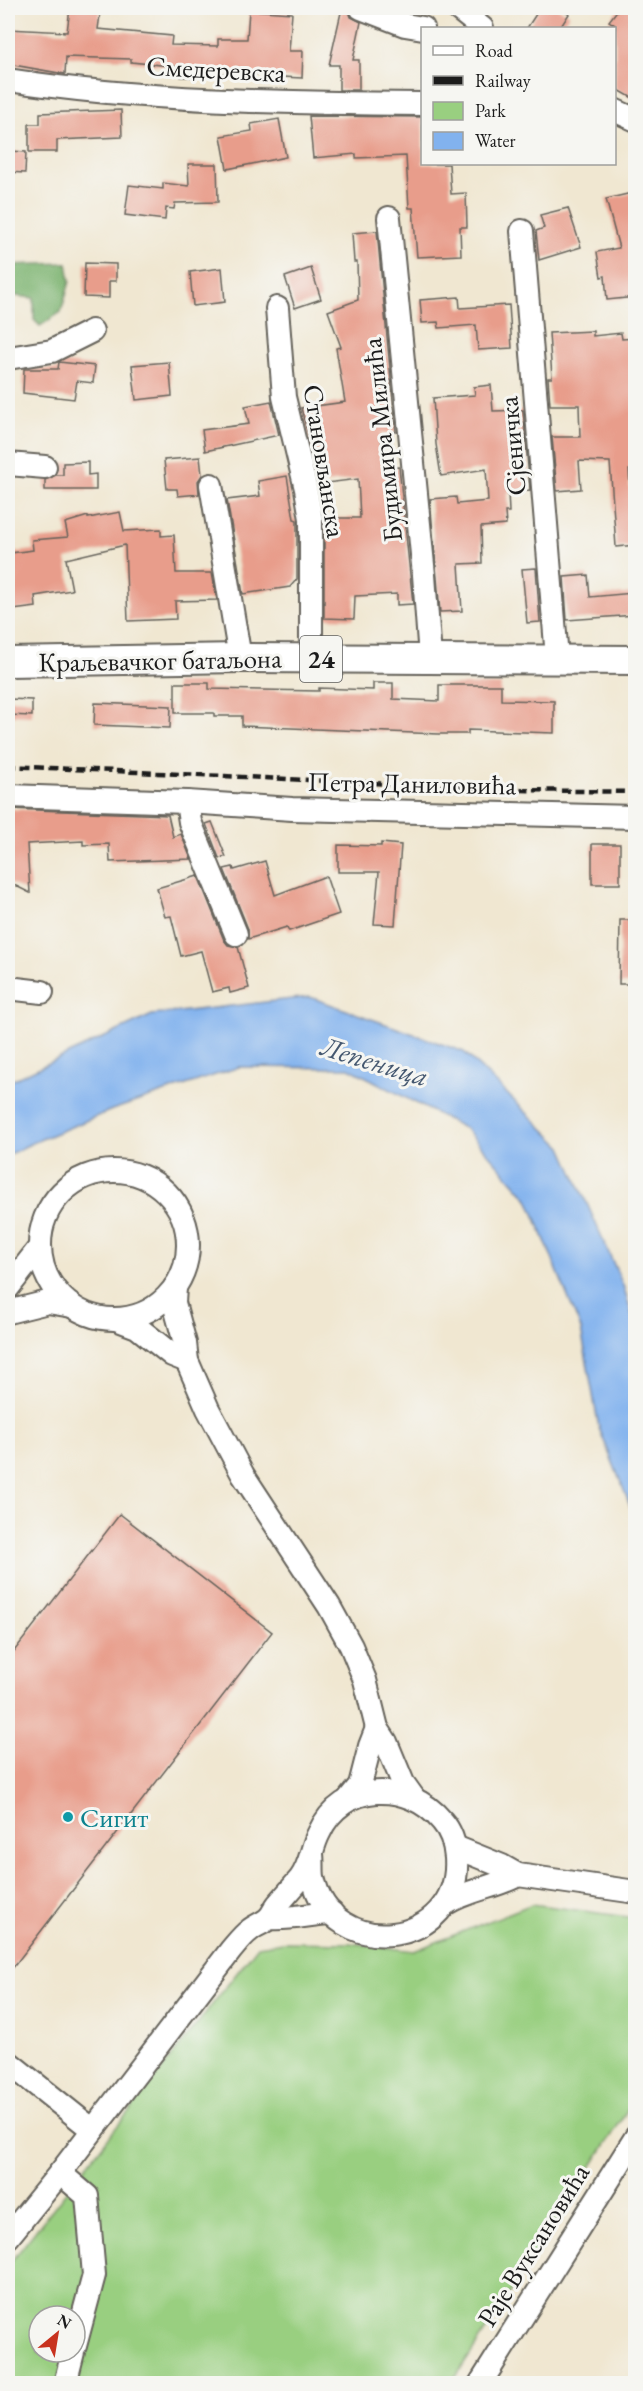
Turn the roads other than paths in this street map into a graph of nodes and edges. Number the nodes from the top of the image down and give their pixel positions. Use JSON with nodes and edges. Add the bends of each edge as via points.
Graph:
{"nodes":[{"id":1,"x":361,"y":8,"type":"edge"},
{"id":2,"x":457,"y":8,"type":"edge"},
{"id":3,"x":481,"y":27,"type":"edge"},
{"id":4,"x":421,"y":28,"type":"edge"},
{"id":5,"x":8,"y":80,"type":"edge"},
{"id":6,"x":421,"y":104,"type":"edge"},
{"id":7,"x":616,"y":110,"type":"edge"},
{"id":8,"x":636,"y":120,"type":"edge"},
{"id":9,"x":389,"y":218,"type":"dead end"},
{"id":10,"x":522,"y":231,"type":"dead end"},
{"id":11,"x":277,"y":308,"type":"dead end"},
{"id":12,"x":92,"y":331,"type":"dead end"},
{"id":13,"x":8,"y":358,"type":"edge"},
{"id":14,"x":8,"y":464,"type":"edge"},
{"id":15,"x":45,"y":467,"type":"dead end"},
{"id":16,"x":211,"y":485,"type":"dead end"},
{"id":17,"x":240,"y":658,"type":"junction"},
{"id":18,"x":430,"y":658,"type":"junction"},
{"id":19,"x":557,"y":658,"type":"junction"},
{"id":20,"x":311,"y":659,"type":"junction"},
{"id":21,"x":636,"y":660,"type":"edge"},
{"id":22,"x":8,"y":662,"type":"edge"},
{"id":23,"x":8,"y":796,"type":"edge"},
{"id":24,"x":187,"y":802,"type":"junction"},
{"id":25,"x":636,"y":818,"type":"edge"},
{"id":26,"x":236,"y":934,"type":"dead end"},
{"id":27,"x":8,"y":988,"type":"edge"},
{"id":28,"x":42,"y":992,"type":"dead end"},
{"id":29,"x":40,"y":1246,"type":"junction"},
{"id":30,"x":175,"y":1287,"type":"junction"},
{"id":31,"x":8,"y":1288,"type":"edge"},
{"id":32,"x":72,"y":1306,"type":"junction"},
{"id":33,"x":8,"y":1312,"type":"edge"},
{"id":34,"x":116,"y":1319,"type":"junction"},
{"id":35,"x":187,"y":1361,"type":"junction"},
{"id":36,"x":377,"y":1728,"type":"junction"},
{"id":37,"x":413,"y":1797,"type":"junction"},
{"id":38,"x":348,"y":1800,"type":"junction"},
{"id":39,"x":455,"y":1847,"type":"junction"},
{"id":40,"x":312,"y":1854,"type":"junction"},
{"id":41,"x":518,"y":1875,"type":"junction"},
{"id":42,"x":636,"y":1892,"type":"edge"},
{"id":43,"x":445,"y":1904,"type":"junction"},
{"id":44,"x":332,"y":1913,"type":"junction"},
{"id":45,"x":269,"y":1918,"type":"junction"},
{"id":46,"x":8,"y":2062,"type":"edge"},
{"id":47,"x":93,"y":2130,"type":"junction"},
{"id":48,"x":636,"y":2137,"type":"edge"},
{"id":49,"x":60,"y":2174,"type":"junction"},
{"id":50,"x":8,"y":2237,"type":"edge"},
{"id":51,"x":86,"y":2304,"type":"edge"},
{"id":52,"x":71,"y":2364,"type":"edge"},
{"id":53,"x":484,"y":2382,"type":"edge"},
{"id":54,"x":65,"y":2384,"type":"edge"}],
"edges":[{"from":1,"to":4,"type":"street"},
{"from":2,"to":3,"type":"street"},
{"from":5,"to":6,"type":"street","name":"Смедеревска","via":[[183,98]]},
{"from":7,"to":8,"type":"street"},
{"from":9,"to":18,"type":"street","name":"Будимира Милића"},
{"from":10,"to":19,"type":"street","name":"Сјеничка"},
{"from":11,"to":20,"type":"street","name":"Становљанска","via":[[284,397],[311,519]]},
{"from":12,"to":13,"type":"street","via":[[52,351]]},
{"from":14,"to":15,"type":"street"},
{"from":16,"to":17,"type":"street"},
{"from":17,"to":20,"type":"main road","name":"Краљевачког батаљона","number":"24"},
{"from":17,"to":22,"type":"main road","name":"Краљевачког батаљона","number":"24"},
{"from":18,"to":19,"type":"main road","name":"Краљевачког батаљона","number":"24"},
{"from":18,"to":20,"type":"main road","name":"Краљевачког батаљона","number":"24"},
{"from":19,"to":21,"type":"main road","name":"Краљевачког батаљона","number":"24"},
{"from":23,"to":24,"type":"street","name":"Петра Даниловића"},
{"from":24,"to":25,"type":"street","name":"Петра Даниловића","via":[[292,809]]},
{"from":24,"to":26,"type":"street","via":[[190,822]]},
{"from":27,"to":28,"type":"street"},
{"from":29,"to":30,"type":"street","via":[[43,1224],[53,1203],[69,1186],[89,1175],[112,1171],[135,1174],[156,1184],[173,1200],[184,1221],[187,1255]]},
{"from":29,"to":31,"type":"street"},
{"from":29,"to":32,"type":"street","via":[[44,1270]]},
{"from":30,"to":34,"type":"street","via":[[159,1304],[139,1315]]},
{"from":30,"to":35,"type":"street","via":[[174,1303]]},
{"from":32,"to":33,"type":"street","via":[[48,1302]]},
{"from":32,"to":34,"type":"street","via":[[93,1316]]},
{"from":34,"to":35,"type":"street","via":[[137,1327],[172,1355]]},
{"from":35,"to":36,"type":"street","via":[[243,1475],[351,1646],[365,1680]]},
{"from":36,"to":37,"type":"street"},
{"from":36,"to":38,"type":"street","via":[[360,1785]]},
{"from":37,"to":38,"type":"street","via":[[392,1791],[369,1792]]},
{"from":37,"to":39,"type":"street","via":[[432,1809],[447,1826]]},
{"from":38,"to":40,"type":"street","via":[[331,1814],[318,1833]]},
{"from":39,"to":41,"type":"street"},
{"from":39,"to":43,"type":"street","via":[[457,1869]]},
{"from":40,"to":44,"type":"street","via":[[313,1877]]},
{"from":40,"to":45,"type":"street","via":[[305,1873]]},
{"from":41,"to":42,"type":"street"},
{"from":41,"to":43,"type":"street","via":[[504,1883],[461,1894]]},
{"from":43,"to":44,"type":"street","via":[[417,1928],[381,1936],[363,1932]]},
{"from":44,"to":45,"type":"street","via":[[288,1920]]},
{"from":45,"to":47,"type":"street","via":[[250,1929],[231,1950]]},
{"from":46,"to":47,"type":"street"},
{"from":47,"to":49,"type":"street"},
{"from":48,"to":53,"type":"street","name":"Раје Вуксановића"},
{"from":49,"to":50,"type":"street"},
{"from":49,"to":51,"type":"street","via":[[87,2196],[94,2275]]},
{"from":52,"to":54,"type":"street"}]}
